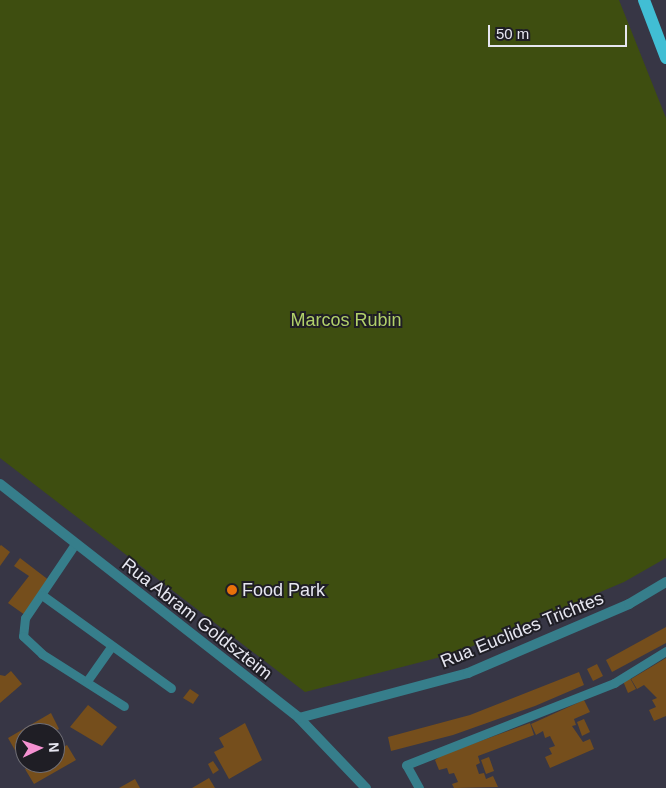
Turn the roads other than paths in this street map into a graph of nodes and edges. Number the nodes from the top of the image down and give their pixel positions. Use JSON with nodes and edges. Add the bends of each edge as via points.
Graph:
{"nodes":[{"id":1,"x":644,"y":0,"type":"edge"},
{"id":2,"x":666,"y":58,"type":"edge"},
{"id":3,"x":0,"y":484,"type":"edge"},
{"id":4,"x":75,"y":544,"type":"junction"},
{"id":5,"x":666,"y":582,"type":"edge"},
{"id":6,"x":42,"y":595,"type":"junction"},
{"id":7,"x":110,"y":647,"type":"junction"},
{"id":8,"x":666,"y":651,"type":"edge"},
{"id":9,"x":87,"y":681,"type":"junction"},
{"id":10,"x":171,"y":688,"type":"dead end"},
{"id":11,"x":124,"y":706,"type":"dead end"},
{"id":12,"x":299,"y":718,"type":"junction"},
{"id":13,"x":366,"y":788,"type":"edge"},
{"id":14,"x":419,"y":788,"type":"edge"}],
"edges":[{"from":1,"to":2,"type":"main road"},
{"from":3,"to":4,"type":"street","name":"Rua Abram Goldszteim"},
{"from":4,"to":6,"type":"lane"},
{"from":4,"to":12,"type":"street","name":"Rua Abram Goldszteim"},
{"from":5,"to":12,"type":"street","name":"Rua Euclides Trichtes","via":[[629,604],[468,673]]},
{"from":6,"to":7,"type":"lane"},
{"from":6,"to":9,"type":"lane","via":[[25,618],[23,636],[42,654]]},
{"from":7,"to":9,"type":"lane"},
{"from":7,"to":10,"type":"lane"},
{"from":8,"to":14,"type":"lane","via":[[614,683],[406,765]]},
{"from":9,"to":11,"type":"lane"},
{"from":12,"to":13,"type":"street","name":"Rua Abram Goldszteim"}]}
